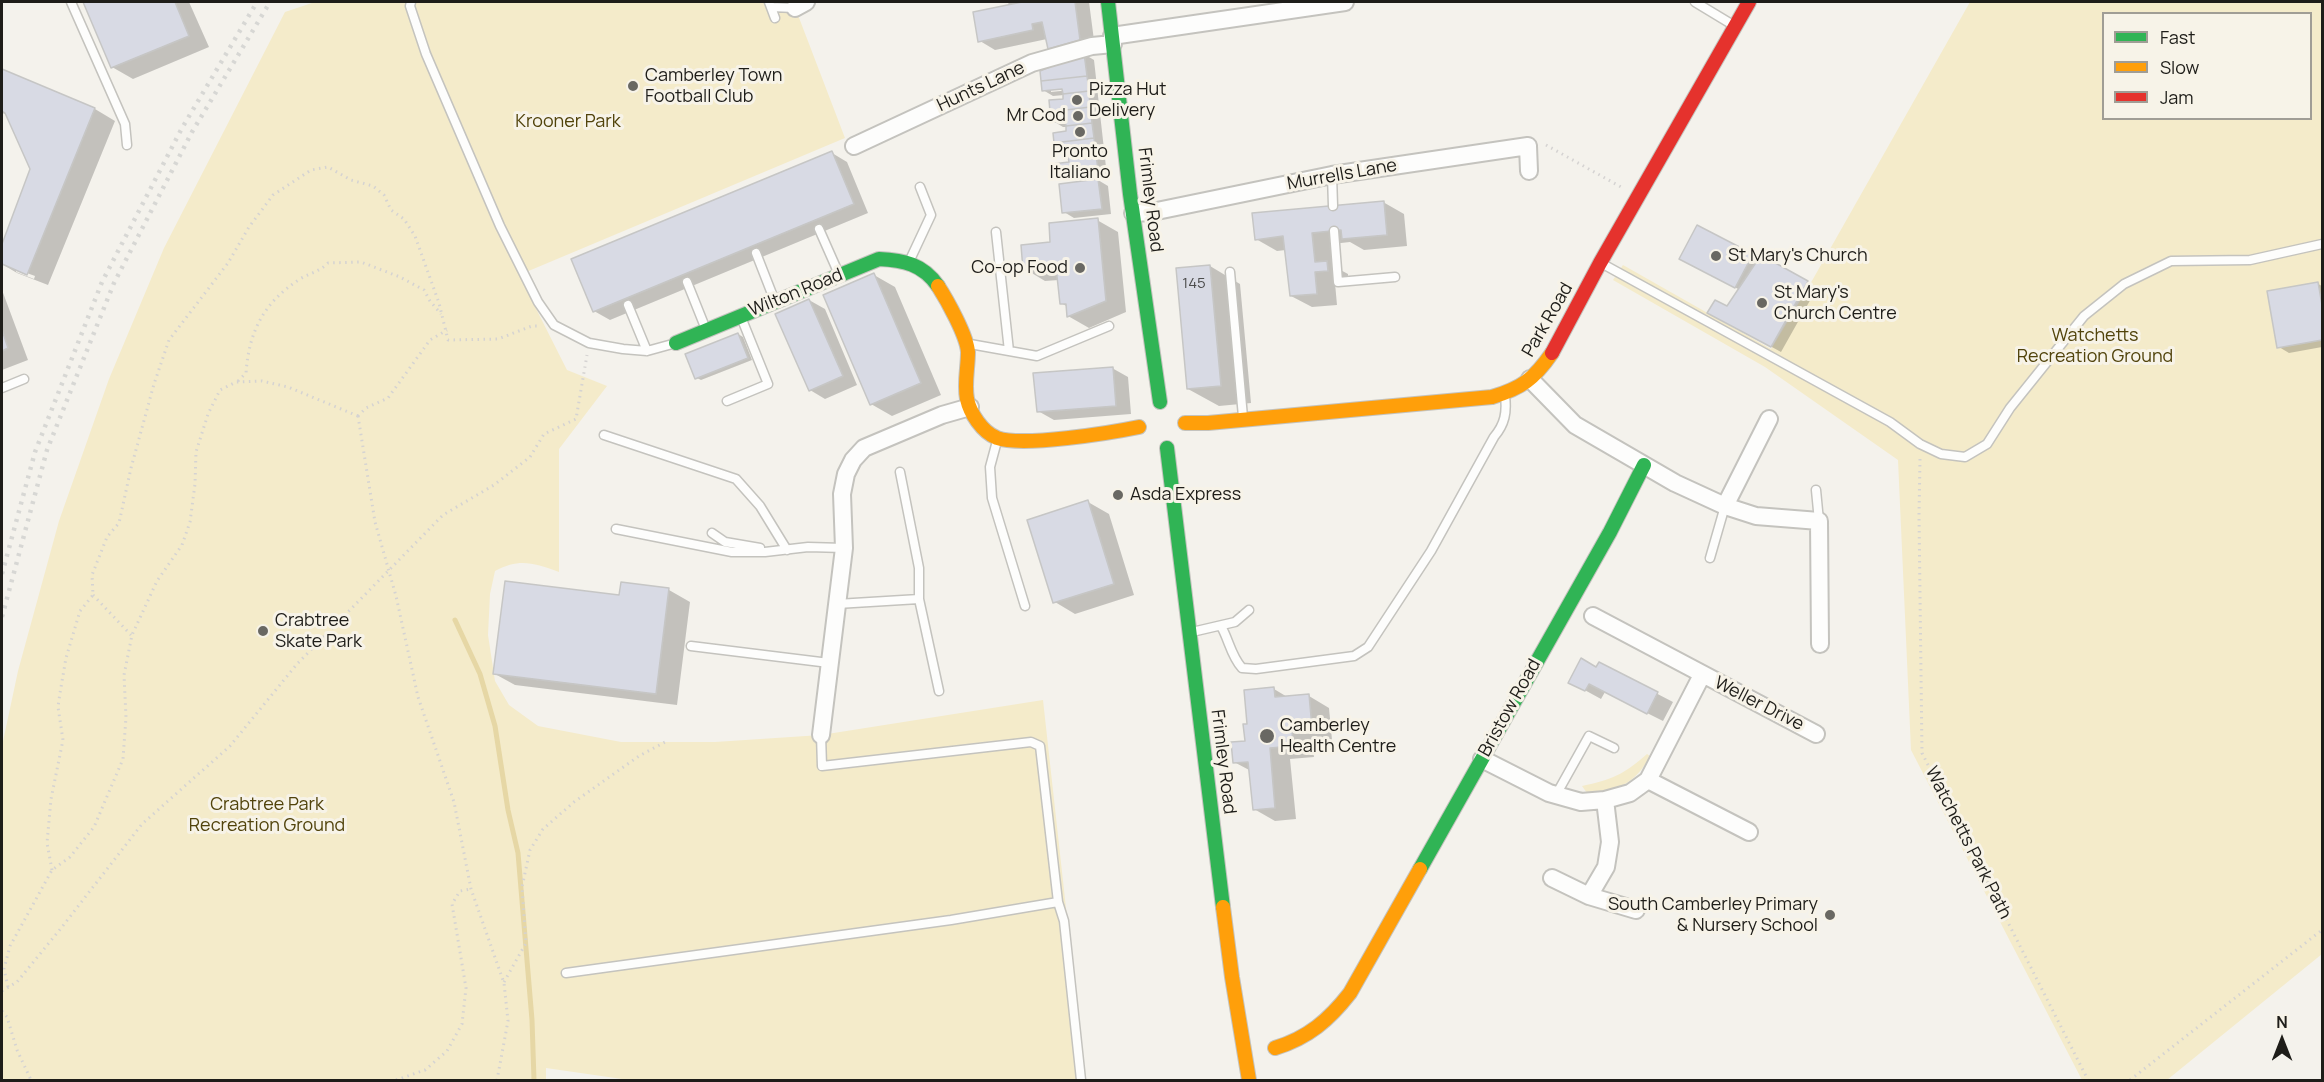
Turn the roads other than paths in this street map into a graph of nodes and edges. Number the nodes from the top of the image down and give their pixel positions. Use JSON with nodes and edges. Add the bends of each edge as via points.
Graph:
{"nodes":[{"id":1,"x":71,"y":2,"type":"edge"},
{"id":2,"x":411,"y":2,"type":"edge"},
{"id":3,"x":1108,"y":2,"type":"edge"},
{"id":4,"x":1346,"y":2,"type":"edge"},
{"id":5,"x":1695,"y":2,"type":"edge"},
{"id":6,"x":1749,"y":2,"type":"edge"},
{"id":7,"x":770,"y":4,"type":"edge"},
{"id":8,"x":800,"y":4,"type":"edge"},
{"id":9,"x":776,"y":18,"type":"dead end"},
{"id":10,"x":1735,"y":26,"type":"junction"},
{"id":11,"x":1113,"y":40,"type":"junction"},
{"id":12,"x":127,"y":145,"type":"dead end"},
{"id":13,"x":854,"y":146,"type":"dead end"},
{"id":14,"x":1529,"y":171,"type":"dead end"},
{"id":15,"x":1332,"y":175,"type":"junction"},
{"id":16,"x":920,"y":187,"type":"dead end"},
{"id":17,"x":1333,"y":206,"type":"dead end"},
{"id":18,"x":1133,"y":213,"type":"junction"},
{"id":19,"x":819,"y":229,"type":"dead end"},
{"id":20,"x":1335,"y":231,"type":"dead end"},
{"id":21,"x":996,"y":232,"type":"dead end"},
{"id":22,"x":2322,"y":244,"type":"edge"},
{"id":23,"x":756,"y":253,"type":"dead end"},
{"id":24,"x":908,"y":262,"type":"junction"},
{"id":25,"x":1600,"y":263,"type":"junction"},
{"id":26,"x":1230,"y":272,"type":"dead end"},
{"id":27,"x":840,"y":276,"type":"junction"},
{"id":28,"x":1395,"y":278,"type":"dead end"},
{"id":29,"x":687,"y":282,"type":"dead end"},
{"id":30,"x":776,"y":302,"type":"junction"},
{"id":31,"x":628,"y":305,"type":"dead end"},
{"id":32,"x":741,"y":316,"type":"junction"},
{"id":33,"x":1109,"y":326,"type":"dead end"},
{"id":34,"x":706,"y":331,"type":"junction"},
{"id":35,"x":676,"y":343,"type":"joint"},
{"id":36,"x":967,"y":343,"type":"junction"},
{"id":37,"x":647,"y":351,"type":"junction"},
{"id":38,"x":1009,"y":351,"type":"junction"},
{"id":39,"x":24,"y":379,"type":"dead end"},
{"id":40,"x":1530,"y":379,"type":"junction"},
{"id":41,"x":2,"y":388,"type":"edge"},
{"id":42,"x":1505,"y":394,"type":"junction"},
{"id":43,"x":727,"y":401,"type":"dead end"},
{"id":44,"x":1160,"y":402,"type":"junction"},
{"id":45,"x":970,"y":407,"type":"junction"},
{"id":46,"x":1180,"y":414,"type":"junction"},
{"id":47,"x":1769,"y":419,"type":"dead end"},
{"id":48,"x":1243,"y":421,"type":"junction"},
{"id":49,"x":1144,"y":428,"type":"junction"},
{"id":50,"x":604,"y":435,"type":"dead end"},
{"id":51,"x":998,"y":438,"type":"junction"},
{"id":52,"x":1175,"y":443,"type":"junction"},
{"id":53,"x":1644,"y":465,"type":"junction"},
{"id":54,"x":900,"y":472,"type":"dead end"},
{"id":55,"x":1816,"y":490,"type":"dead end"},
{"id":56,"x":1725,"y":506,"type":"junction"},
{"id":57,"x":1819,"y":521,"type":"junction"},
{"id":58,"x":616,"y":529,"type":"dead end"},
{"id":59,"x":712,"y":533,"type":"dead end"},
{"id":60,"x":844,"y":548,"type":"junction"},
{"id":61,"x":772,"y":550,"type":"junction"},
{"id":62,"x":787,"y":550,"type":"junction"},
{"id":63,"x":1710,"y":558,"type":"dead end"},
{"id":64,"x":919,"y":599,"type":"junction"},
{"id":65,"x":836,"y":604,"type":"junction"},
{"id":66,"x":1025,"y":606,"type":"dead end"},
{"id":67,"x":1249,"y":610,"type":"dead end"},
{"id":68,"x":1593,"y":616,"type":"dead end"},
{"id":69,"x":1221,"y":626,"type":"junction"},
{"id":70,"x":1188,"y":633,"type":"junction"},
{"id":71,"x":1820,"y":644,"type":"dead end"},
{"id":72,"x":691,"y":646,"type":"dead end"},
{"id":73,"x":829,"y":663,"type":"junction"},
{"id":74,"x":1702,"y":675,"type":"junction"},
{"id":75,"x":939,"y":691,"type":"dead end"},
{"id":76,"x":1816,"y":734,"type":"dead end"},
{"id":77,"x":821,"y":735,"type":"joint"},
{"id":78,"x":1614,"y":748,"type":"dead end"},
{"id":79,"x":1482,"y":759,"type":"junction"},
{"id":80,"x":1648,"y":780,"type":"junction"},
{"id":81,"x":1556,"y":795,"type":"junction"},
{"id":82,"x":1605,"y":800,"type":"junction"},
{"id":83,"x":1749,"y":832,"type":"dead end"},
{"id":84,"x":1552,"y":878,"type":"dead end"},
{"id":85,"x":1589,"y":896,"type":"junction"},
{"id":86,"x":1058,"y":902,"type":"junction"},
{"id":87,"x":1636,"y":910,"type":"dead end"},
{"id":88,"x":566,"y":973,"type":"dead end"},
{"id":89,"x":1275,"y":1048,"type":"dead end"},
{"id":90,"x":1081,"y":1080,"type":"edge"},
{"id":91,"x":1249,"y":1080,"type":"edge"}],
"edges":[{"from":1,"to":12,"type":"lane","via":[[125,124]]},
{"from":2,"to":37,"type":"lane","name":"Wilton Road","via":[[426,54],[500,226],[538,302],[554,325],[589,343]]},
{"from":3,"to":11,"type":"street","name":"Frimley Road"},
{"from":4,"to":11,"type":"street","name":"Hunts Lane"},
{"from":5,"to":10,"type":"lane"},
{"from":6,"to":10,"type":"street","name":"Park Road"},
{"from":7,"to":8,"type":"lane"},
{"from":7,"to":9,"type":"lane"},
{"from":10,"to":25,"type":"street","name":"Park Road"},
{"from":11,"to":13,"type":"street","name":"Hunts Lane","via":[[1032,63]]},
{"from":11,"to":18,"type":"street","name":"Frimley Road"},
{"from":14,"to":15,"type":"street","name":"Murrells Lane","via":[[1528,146]]},
{"from":15,"to":17,"type":"lane"},
{"from":15,"to":18,"type":"street","name":"Murrells Lane"},
{"from":16,"to":24,"type":"lane","via":[[931,215]]},
{"from":18,"to":44,"type":"street","name":"Frimley Road"},
{"from":19,"to":27,"type":"lane"},
{"from":20,"to":28,"type":"lane","via":[[1338,282]]},
{"from":21,"to":38,"type":"lane"},
{"from":22,"to":25,"type":"lane","via":[[2250,260],[2171,261],[2124,284],[2085,316],[2010,408],[1987,444],[1965,457],[1941,454],[1920,444],[1890,422]]},
{"from":23,"to":30,"type":"lane"},
{"from":24,"to":27,"type":"street","name":"Wilton Road","via":[[879,260]]},
{"from":24,"to":36,"type":"street","via":[[918,265],[940,286]]},
{"from":25,"to":40,"type":"street","name":"Park Road","via":[[1556,348]]},
{"from":26,"to":48,"type":"lane"},
{"from":27,"to":30,"type":"street","name":"Wilton Road"},
{"from":29,"to":34,"type":"lane"},
{"from":30,"to":32,"type":"street","name":"Wilton Road"},
{"from":31,"to":37,"type":"lane"},
{"from":32,"to":34,"type":"street","name":"Wilton Road"},
{"from":32,"to":43,"type":"lane","via":[[768,384]]},
{"from":33,"to":38,"type":"lane","via":[[1037,356]]},
{"from":34,"to":35,"type":"street","name":"Wilton Road"},
{"from":35,"to":37,"type":"lane","name":"Wilton Road"},
{"from":36,"to":38,"type":"lane"},
{"from":36,"to":45,"type":"street","via":[[966,387]]},
{"from":39,"to":41,"type":"lane"},
{"from":40,"to":42,"type":"street","name":"Park Road"},
{"from":40,"to":53,"type":"street","via":[[1575,425]]},
{"from":42,"to":48,"type":"street","name":"Park Road"},
{"from":42,"to":69,"type":"lane","via":[[1507,411],[1501,428],[1431,551],[1368,647],[1354,656],[1242,668],[1235,661]]},
{"from":44,"to":46,"type":"street","name":"Park Road"},
{"from":44,"to":49,"type":"street","via":[[1151,404]]},
{"from":45,"to":51,"type":"street","via":[[983,426]]},
{"from":45,"to":60,"type":"street","via":[[864,448],[853,460],[842,494]]},
{"from":46,"to":48,"type":"street","name":"Park Road"},
{"from":46,"to":52,"type":"street","name":"Frimley Road"},
{"from":47,"to":56,"type":"street"},
{"from":49,"to":51,"type":"street","via":[[1021,440]]},
{"from":49,"to":52,"type":"street"},
{"from":50,"to":62,"type":"lane","via":[[736,479],[760,506]]},
{"from":51,"to":66,"type":"lane","via":[[990,467],[992,498]]},
{"from":52,"to":70,"type":"street","name":"Frimley Road"},
{"from":53,"to":56,"type":"street"},
{"from":53,"to":79,"type":"street","name":"Bristow Road"},
{"from":54,"to":64,"type":"lane","via":[[919,568]]},
{"from":55,"to":57,"type":"lane"},
{"from":56,"to":57,"type":"street","via":[[1756,516]]},
{"from":56,"to":63,"type":"lane"},
{"from":57,"to":71,"type":"street"},
{"from":58,"to":61,"type":"lane","via":[[732,552]]},
{"from":59,"to":61,"type":"lane","via":[[724,542]]},
{"from":60,"to":62,"type":"lane"},
{"from":60,"to":65,"type":"street"},
{"from":61,"to":62,"type":"lane"},
{"from":64,"to":65,"type":"lane"},
{"from":64,"to":75,"type":"lane"},
{"from":65,"to":73,"type":"street"},
{"from":67,"to":69,"type":"lane","via":[[1235,622]]},
{"from":68,"to":74,"type":"street","name":"Weller Drive"},
{"from":69,"to":70,"type":"lane"},
{"from":70,"to":91,"type":"street","name":"Frimley Road"},
{"from":72,"to":73,"type":"lane"},
{"from":73,"to":77,"type":"street"},
{"from":74,"to":76,"type":"street","name":"Weller Drive"},
{"from":74,"to":80,"type":"street","name":"Weller Drive"},
{"from":77,"to":86,"type":"lane","via":[[822,766],[1032,742],[1040,746]]},
{"from":78,"to":81,"type":"lane","via":[[1589,736]]},
{"from":79,"to":81,"type":"street"},
{"from":79,"to":89,"type":"street","name":"Bristow Road","via":[[1350,993],[1317,1030],[1293,1044]]},
{"from":80,"to":82,"type":"street","via":[[1630,793]]},
{"from":80,"to":83,"type":"street"},
{"from":81,"to":82,"type":"street","via":[[1581,802]]},
{"from":82,"to":85,"type":"street","via":[[1610,842],[1606,867]]},
{"from":84,"to":85,"type":"street"},
{"from":85,"to":87,"type":"street"},
{"from":86,"to":88,"type":"lane"},
{"from":86,"to":90,"type":"lane","via":[[1064,921]]}]}
